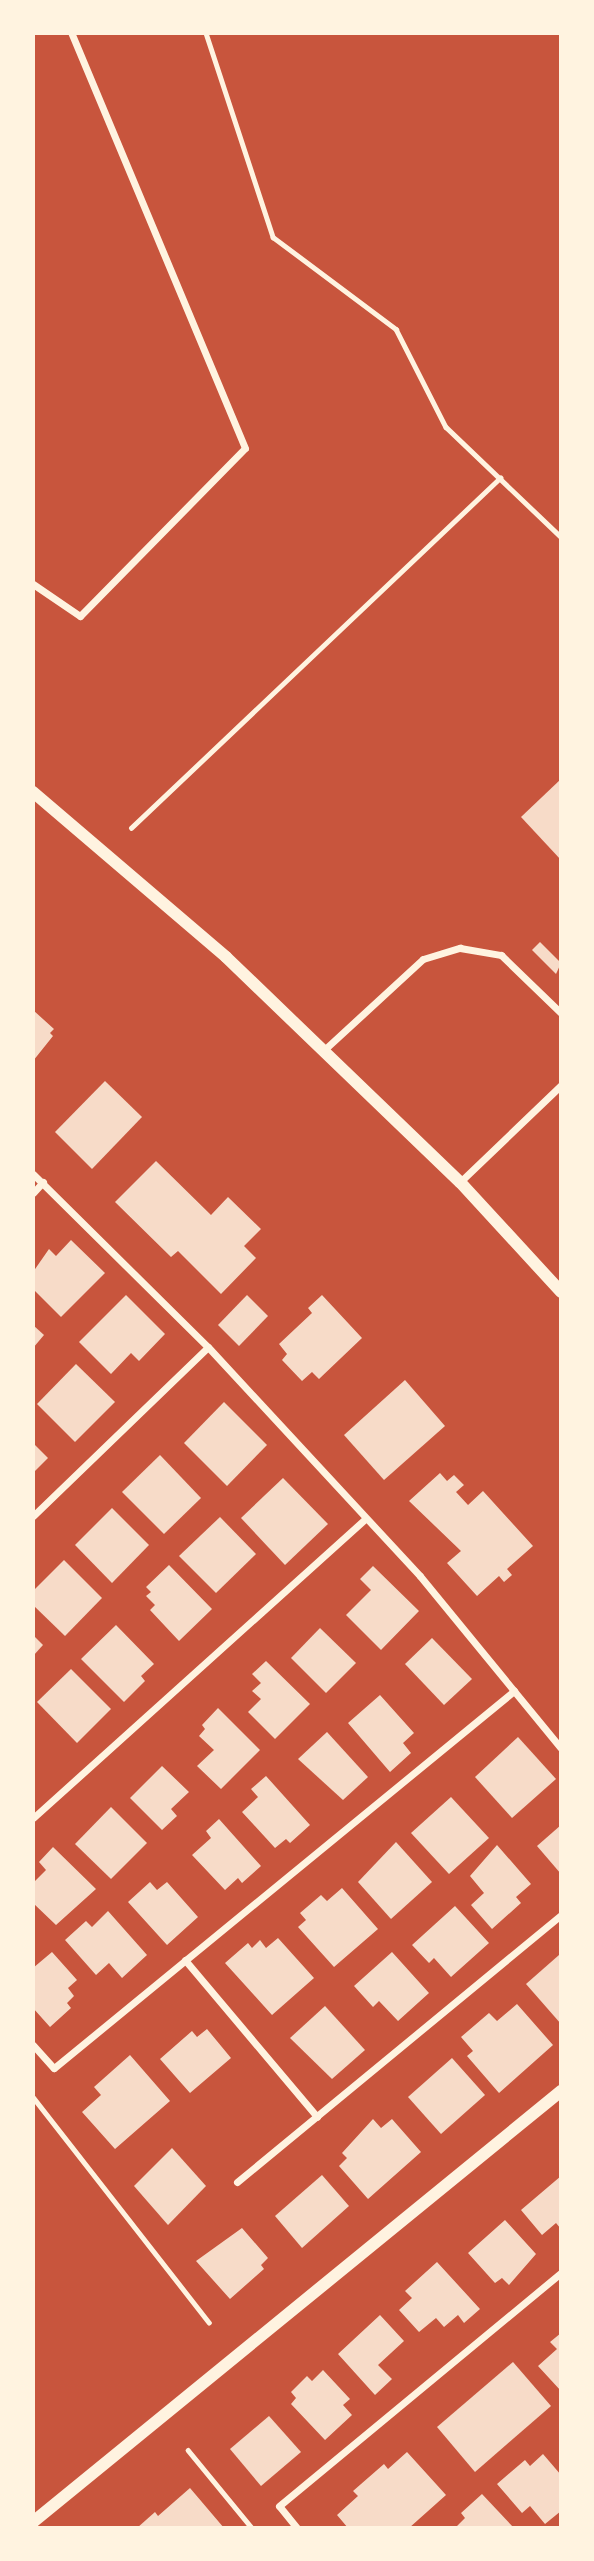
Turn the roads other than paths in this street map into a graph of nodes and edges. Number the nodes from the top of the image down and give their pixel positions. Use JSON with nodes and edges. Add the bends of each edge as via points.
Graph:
{"nodes":[{"id":1,"x":71,"y":33,"type":"edge"},
{"id":2,"x":33,"y":584,"type":"edge"},
{"id":3,"x":33,"y":792,"type":"edge"},
{"id":4,"x":561,"y":1013,"type":"edge"},
{"id":5,"x":324,"y":1050,"type":"junction"},
{"id":6,"x":561,"y":1085,"type":"edge"},
{"id":7,"x":33,"y":1174,"type":"edge"},
{"id":8,"x":43,"y":1182,"type":"junction"},
{"id":9,"x":460,"y":1182,"type":"junction"},
{"id":10,"x":33,"y":1192,"type":"edge"},
{"id":11,"x":561,"y":1292,"type":"edge"},
{"id":12,"x":208,"y":1347,"type":"junction"},
{"id":13,"x":33,"y":1517,"type":"edge"},
{"id":14,"x":365,"y":1519,"type":"junction"},
{"id":15,"x":514,"y":1691,"type":"junction"},
{"id":16,"x":561,"y":1748,"type":"edge"},
{"id":17,"x":33,"y":1818,"type":"edge"},
{"id":18,"x":561,"y":1915,"type":"edge"},
{"id":19,"x":185,"y":1960,"type":"junction"},
{"id":20,"x":33,"y":2045,"type":"edge"},
{"id":21,"x":561,"y":2091,"type":"edge"},
{"id":22,"x":317,"y":2117,"type":"junction"},
{"id":23,"x":237,"y":2182,"type":"dead end"},
{"id":24,"x":561,"y":2273,"type":"edge"},
{"id":25,"x":33,"y":2522,"type":"edge"},
{"id":26,"x":297,"y":2528,"type":"edge"}],
"edges":[{"from":1,"to":2,"type":"street","via":[[246,448],[80,616]]},
{"from":3,"to":5,"type":"street","via":[[226,957]]},
{"from":4,"to":5,"type":"street","via":[[501,955],[460,948],[423,960]]},
{"from":5,"to":9,"type":"street"},
{"from":6,"to":9,"type":"street"},
{"from":7,"to":8,"type":"street"},
{"from":8,"to":10,"type":"street"},
{"from":8,"to":12,"type":"street"},
{"from":9,"to":11,"type":"street"},
{"from":12,"to":13,"type":"street"},
{"from":12,"to":14,"type":"street"},
{"from":14,"to":15,"type":"street","via":[[420,1576]]},
{"from":14,"to":17,"type":"street"},
{"from":15,"to":16,"type":"street"},
{"from":15,"to":19,"type":"street"},
{"from":18,"to":22,"type":"street"},
{"from":19,"to":20,"type":"street","via":[[54,2068]]},
{"from":19,"to":22,"type":"street"},
{"from":21,"to":25,"type":"street"},
{"from":22,"to":23,"type":"street"},
{"from":24,"to":26,"type":"street","via":[[279,2506]]}]}
